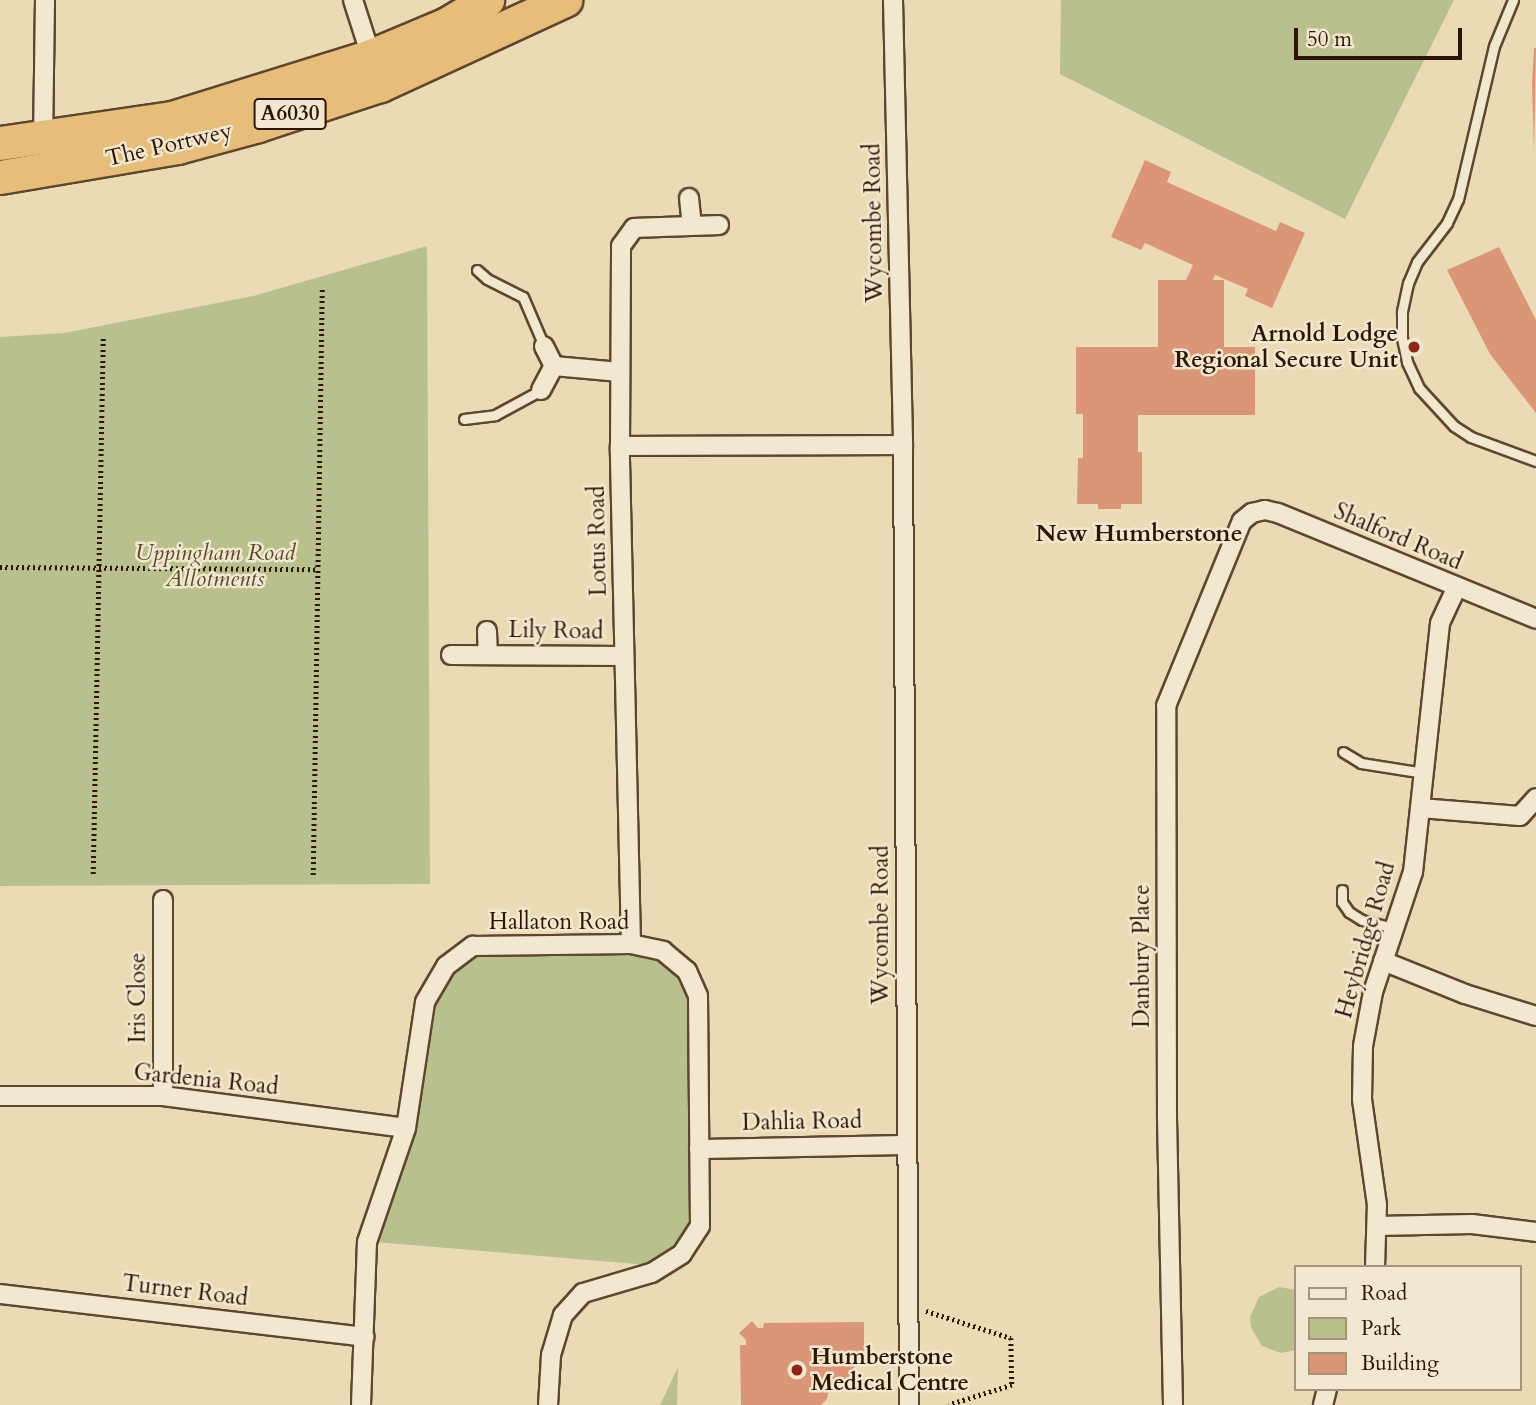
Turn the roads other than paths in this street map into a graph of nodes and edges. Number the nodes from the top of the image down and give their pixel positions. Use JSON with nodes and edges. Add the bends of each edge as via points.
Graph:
{"nodes":[{"id":1,"x":45,"y":0,"type":"edge"},
{"id":2,"x":352,"y":0,"type":"edge"},
{"id":3,"x":487,"y":0,"type":"edge"},
{"id":4,"x":565,"y":0,"type":"edge"},
{"id":5,"x":893,"y":0,"type":"edge"},
{"id":6,"x":1513,"y":0,"type":"edge"},
{"id":7,"x":371,"y":56,"type":"junction"},
{"id":8,"x":42,"y":136,"type":"junction"},
{"id":9,"x":0,"y":143,"type":"edge"},
{"id":10,"x":46,"y":170,"type":"junction"},
{"id":11,"x":0,"y":177,"type":"edge"},
{"id":12,"x":689,"y":198,"type":"dead end"},
{"id":13,"x":692,"y":225,"type":"junction"},
{"id":14,"x":719,"y":225,"type":"dead end"},
{"id":15,"x":477,"y":270,"type":"dead end"},
{"id":16,"x":544,"y":346,"type":"joint"},
{"id":17,"x":554,"y":366,"type":"junction"},
{"id":18,"x":620,"y":372,"type":"junction"},
{"id":19,"x":541,"y":390,"type":"joint"},
{"id":20,"x":464,"y":419,"type":"dead end"},
{"id":21,"x":903,"y":445,"type":"junction"},
{"id":22,"x":620,"y":446,"type":"junction"},
{"id":23,"x":1536,"y":461,"type":"edge"},
{"id":24,"x":1242,"y":521,"type":"joint"},
{"id":25,"x":1456,"y":588,"type":"junction"},
{"id":26,"x":1536,"y":619,"type":"edge"},
{"id":27,"x":487,"y":631,"type":"dead end"},
{"id":28,"x":451,"y":654,"type":"dead end"},
{"id":29,"x":488,"y":655,"type":"junction"},
{"id":30,"x":624,"y":656,"type":"junction"},
{"id":31,"x":1343,"y":752,"type":"dead end"},
{"id":32,"x":1424,"y":773,"type":"junction"},
{"id":33,"x":1536,"y":798,"type":"edge"},
{"id":34,"x":1420,"y":808,"type":"junction"},
{"id":35,"x":1342,"y":890,"type":"dead end"},
{"id":36,"x":163,"y":900,"type":"dead end"},
{"id":37,"x":1393,"y":928,"type":"junction"},
{"id":38,"x":631,"y":944,"type":"junction"},
{"id":39,"x":1383,"y":961,"type":"junction"},
{"id":40,"x":1536,"y":1016,"type":"edge"},
{"id":41,"x":0,"y":1096,"type":"edge"},
{"id":42,"x":163,"y":1096,"type":"junction"},
{"id":43,"x":406,"y":1128,"type":"junction"},
{"id":44,"x":907,"y":1145,"type":"junction"},
{"id":45,"x":699,"y":1149,"type":"junction"},
{"id":46,"x":1377,"y":1226,"type":"junction"},
{"id":47,"x":1536,"y":1232,"type":"edge"},
{"id":48,"x":1375,"y":1265,"type":"edge"},
{"id":49,"x":0,"y":1294,"type":"edge"},
{"id":50,"x":363,"y":1337,"type":"junction"},
{"id":51,"x":361,"y":1405,"type":"edge"},
{"id":52,"x":548,"y":1405,"type":"edge"},
{"id":53,"x":909,"y":1405,"type":"edge"},
{"id":54,"x":1173,"y":1405,"type":"edge"}],
"edges":[{"from":1,"to":8,"type":"street"},
{"from":2,"to":7,"type":"street"},
{"from":3,"to":7,"type":"highway","name":"The Portwey","via":[[447,24]]},
{"from":4,"to":10,"type":"highway","name":"The Portwey","number":"A6030","via":[[356,93],[177,147]]},
{"from":5,"to":21,"type":"street","name":"Wycombe Road"},
{"from":6,"to":23,"type":"lane","via":[[1494,46],[1458,199],[1408,283],[1402,338],[1419,388],[1454,426]]},
{"from":7,"to":8,"type":"highway","name":"The Portwey","via":[[172,118]]},
{"from":8,"to":9,"type":"highway","name":"The Portwey"},
{"from":8,"to":10,"type":"street"},
{"from":10,"to":11,"type":"highway","name":"The Portwey","number":"A6030"},
{"from":12,"to":13,"type":"street"},
{"from":13,"to":14,"type":"street","name":"Lotus Road"},
{"from":13,"to":18,"type":"street","name":"Lotus Road","via":[[634,228],[621,246]]},
{"from":15,"to":16,"type":"lane","via":[[523,296]]},
{"from":16,"to":17,"type":"street"},
{"from":17,"to":18,"type":"street"},
{"from":17,"to":19,"type":"street"},
{"from":18,"to":22,"type":"street","name":"Lotus Road"},
{"from":19,"to":20,"type":"lane","via":[[495,415]]},
{"from":21,"to":22,"type":"street"},
{"from":21,"to":44,"type":"street","name":"Wycombe Road"},
{"from":22,"to":30,"type":"street","name":"Lotus Road"},
{"from":24,"to":25,"type":"street","name":"Shalford Road","via":[[1265,510],[1278,513]]},
{"from":24,"to":54,"type":"street","name":"Danbury Place","via":[[1166,706]]},
{"from":25,"to":26,"type":"street","name":"Shalford Road"},
{"from":25,"to":32,"type":"street","name":"Heybridge Road","via":[[1440,623]]},
{"from":27,"to":29,"type":"street","name":"Lily Road"},
{"from":28,"to":29,"type":"street","name":"Lily Road"},
{"from":29,"to":30,"type":"street","name":"Lily Road"},
{"from":30,"to":38,"type":"street","name":"Lotus Road"},
{"from":31,"to":32,"type":"lane","via":[[1361,763]]},
{"from":32,"to":34,"type":"street","name":"Heybridge Road"},
{"from":33,"to":34,"type":"street","via":[[1520,816]]},
{"from":34,"to":37,"type":"street","name":"Heybridge Road","via":[[1413,872]]},
{"from":35,"to":37,"type":"lane","via":[[1342,902],[1349,912]]},
{"from":36,"to":42,"type":"street","name":"Iris Close"},
{"from":37,"to":39,"type":"street","name":"Heybridge Road"},
{"from":38,"to":43,"type":"street","name":"Hallaton Road","via":[[473,946],[446,966],[425,1002]]},
{"from":38,"to":45,"type":"street","name":"Hallaton Road","via":[[663,951],[687,971],[698,996]]},
{"from":39,"to":40,"type":"street"},
{"from":39,"to":46,"type":"street","name":"Heybridge Road","via":[[1363,1046],[1363,1099]]},
{"from":41,"to":42,"type":"street","name":"Gardenia Road"},
{"from":42,"to":43,"type":"street","name":"Gardenia Road"},
{"from":43,"to":50,"type":"street","name":"Hallaton Road","via":[[367,1242]]},
{"from":44,"to":45,"type":"street","name":"Dahlia Road"},
{"from":44,"to":53,"type":"street","name":"Wycombe Road"},
{"from":45,"to":52,"type":"street","name":"Hallaton Road","via":[[700,1226],[682,1254],[651,1273],[583,1293],[563,1315],[551,1355]]},
{"from":46,"to":47,"type":"street","via":[[1472,1224]]},
{"from":46,"to":48,"type":"street","name":"Heybridge Road"},
{"from":49,"to":50,"type":"street","name":"Turner Road"},
{"from":50,"to":51,"type":"street","name":"Hallaton Road"}]}
